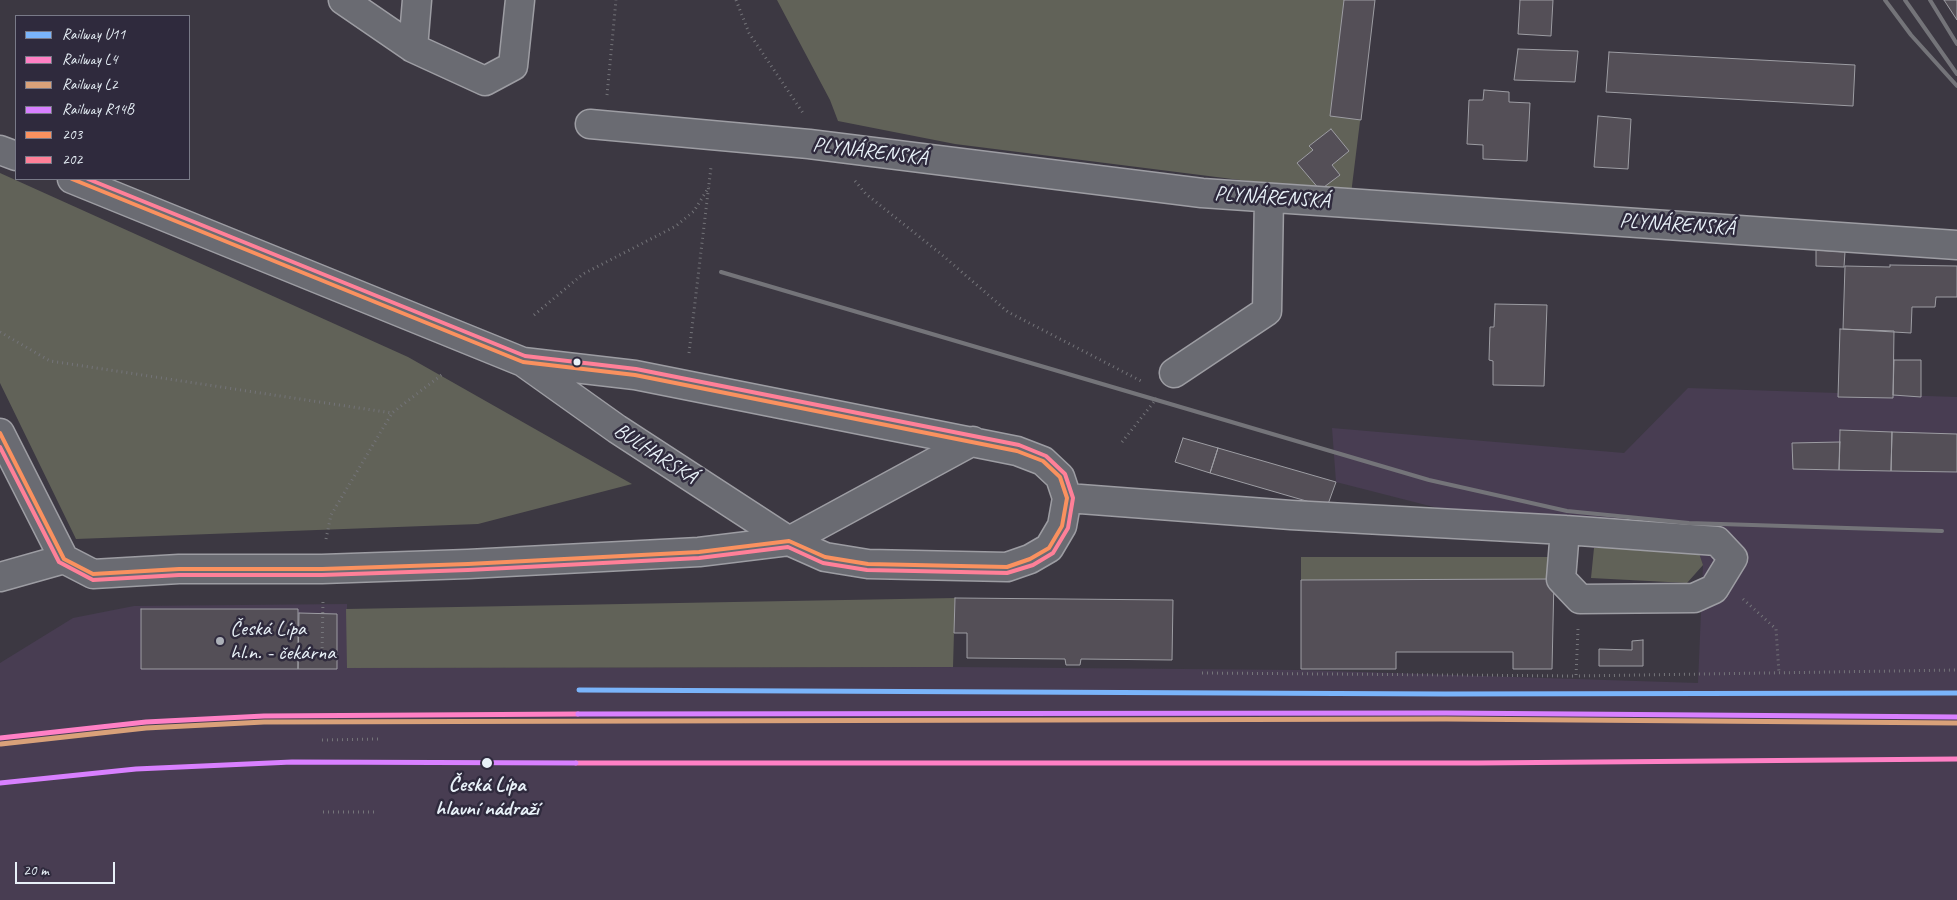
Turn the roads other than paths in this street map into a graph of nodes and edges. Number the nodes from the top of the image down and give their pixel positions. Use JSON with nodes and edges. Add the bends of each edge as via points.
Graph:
{"nodes":[{"id":1,"x":417,"y":0,"type":"edge"},
{"id":2,"x":520,"y":0,"type":"edge"},
{"id":3,"x":353,"y":3,"type":"edge"},
{"id":4,"x":413,"y":48,"type":"junction"},
{"id":5,"x":597,"y":125,"type":"road end"},
{"id":6,"x":0,"y":150,"type":"edge"},
{"id":7,"x":15,"y":156,"type":"edge"},
{"id":8,"x":74,"y":180,"type":"edge"},
{"id":9,"x":1269,"y":198,"type":"junction"},
{"id":10,"x":1957,"y":244,"type":"edge"},
{"id":11,"x":523,"y":362,"type":"junction"},
{"id":12,"x":1168,"y":382,"type":"road end"},
{"id":13,"x":0,"y":432,"type":"edge"},
{"id":14,"x":973,"y":441,"type":"junction"},
{"id":15,"x":1067,"y":498,"type":"junction"},
{"id":16,"x":1565,"y":530,"type":"junction"},
{"id":17,"x":790,"y":541,"type":"junction"},
{"id":18,"x":64,"y":558,"type":"junction"},
{"id":19,"x":0,"y":576,"type":"edge"}],
"edges":[{"from":1,"to":4,"type":"street"},
{"from":2,"to":4,"type":"street","via":[[513,66],[485,81]]},
{"from":3,"to":4,"type":"street"},
{"from":5,"to":9,"type":"street","name":"PLYNÁRENSKÁ","via":[[826,146],[1192,192]]},
{"from":6,"to":7,"type":"street"},
{"from":8,"to":11,"type":"street","name":"BULHARSKÁ"},
{"from":9,"to":10,"type":"street","name":"PLYNÁRENSKÁ"},
{"from":9,"to":12,"type":"street","via":[[1267,311]]},
{"from":11,"to":14,"type":"street","name":"BULHARSKÁ","via":[[634,375]]},
{"from":11,"to":17,"type":"street","name":"BULHARSKÁ","via":[[617,429]]},
{"from":13,"to":18,"type":"street"},
{"from":14,"to":15,"type":"street","name":"BULHARSKÁ","via":[[1043,461],[1060,477]]},
{"from":14,"to":17,"type":"street"},
{"from":15,"to":16,"type":"street","via":[[1291,515]]},
{"from":15,"to":17,"type":"street","name":"BULHARSKÁ","via":[[1062,526],[1049,548],[1007,567],[868,564],[825,558]]},
{"from":16,"to":16,"type":"street","via":[[1562,579],[1580,599],[1694,598],[1714,589],[1733,558],[1717,541]]},
{"from":17,"to":18,"type":"street","via":[[699,552],[322,569],[179,569],[93,574]]},
{"from":18,"to":19,"type":"street"}]}
